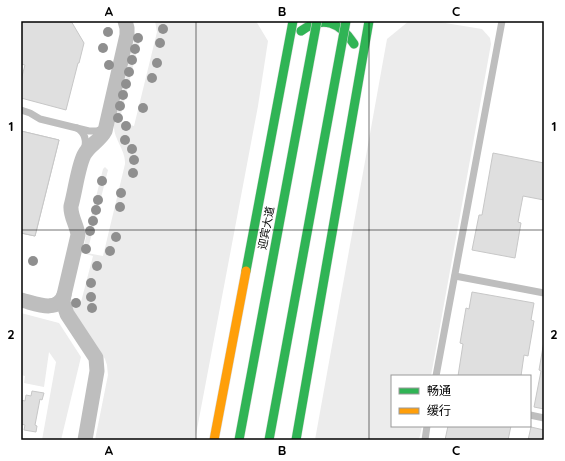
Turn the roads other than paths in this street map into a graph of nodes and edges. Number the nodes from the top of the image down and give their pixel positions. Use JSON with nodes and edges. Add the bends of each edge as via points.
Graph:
{"nodes":[{"id":1,"x":125,"y":21,"type":"edge"},
{"id":2,"x":293,"y":21,"type":"edge"},
{"id":3,"x":317,"y":21,"type":"edge"},
{"id":4,"x":346,"y":21,"type":"edge"},
{"id":5,"x":370,"y":21,"type":"edge"},
{"id":6,"x":502,"y":21,"type":"edge"},
{"id":7,"x":287,"y":53,"type":"junction"},
{"id":8,"x":361,"y":72,"type":"junction"},
{"id":9,"x":21,"y":110,"type":"edge"},
{"id":10,"x":106,"y":126,"type":"junction"},
{"id":11,"x":76,"y":128,"type":"junction"},
{"id":12,"x":82,"y":160,"type":"junction"},
{"id":13,"x":455,"y":276,"type":"junction"},
{"id":14,"x":544,"y":293,"type":"edge"},
{"id":15,"x":64,"y":295,"type":"junction"},
{"id":16,"x":21,"y":300,"type":"edge"},
{"id":17,"x":43,"y":305,"type":"junction"},
{"id":18,"x":67,"y":314,"type":"junction"},
{"id":19,"x":436,"y":375,"type":"edge"},
{"id":20,"x":531,"y":415,"type":"edge"},
{"id":21,"x":544,"y":418,"type":"edge"},
{"id":22,"x":427,"y":427,"type":"edge"},
{"id":23,"x":85,"y":440,"type":"edge"},
{"id":24,"x":214,"y":440,"type":"edge"},
{"id":25,"x":239,"y":440,"type":"edge"},
{"id":26,"x":269,"y":440,"type":"edge"},
{"id":27,"x":296,"y":440,"type":"edge"},
{"id":28,"x":425,"y":440,"type":"edge"}],
"edges":[{"from":1,"to":10,"type":"street","via":[[127,35]]},
{"from":2,"to":7,"type":"main road"},
{"from":3,"to":25,"type":"main road","name":"迎宾大道","bridge":true},
{"from":4,"to":26,"type":"main road","bridge":true},
{"from":5,"to":8,"type":"main road"},
{"from":6,"to":13,"type":"lane"},
{"from":7,"to":8,"type":"main road","via":[[302,29],[311,24],[334,24],[350,35]]},
{"from":7,"to":24,"type":"main road"},
{"from":8,"to":27,"type":"main road"},
{"from":9,"to":11,"type":"lane","via":[[40,119]]},
{"from":10,"to":11,"type":"lane","via":[[93,131]]},
{"from":10,"to":12,"type":"street","via":[[102,136],[86,152]]},
{"from":11,"to":12,"type":"lane","via":[[82,132],[85,140]]},
{"from":12,"to":15,"type":"street","via":[[71,210],[77,228],[77,242]]},
{"from":13,"to":14,"type":"lane"},
{"from":13,"to":19,"type":"lane"},
{"from":15,"to":17,"type":"street","via":[[56,304]]},
{"from":15,"to":18,"type":"street","via":[[63,302]]},
{"from":16,"to":17,"type":"street"},
{"from":17,"to":18,"type":"street"},
{"from":18,"to":23,"type":"street","via":[[96,358],[97,364]]},
{"from":20,"to":21,"type":"lane"},
{"from":22,"to":28,"type":"lane"}]}
